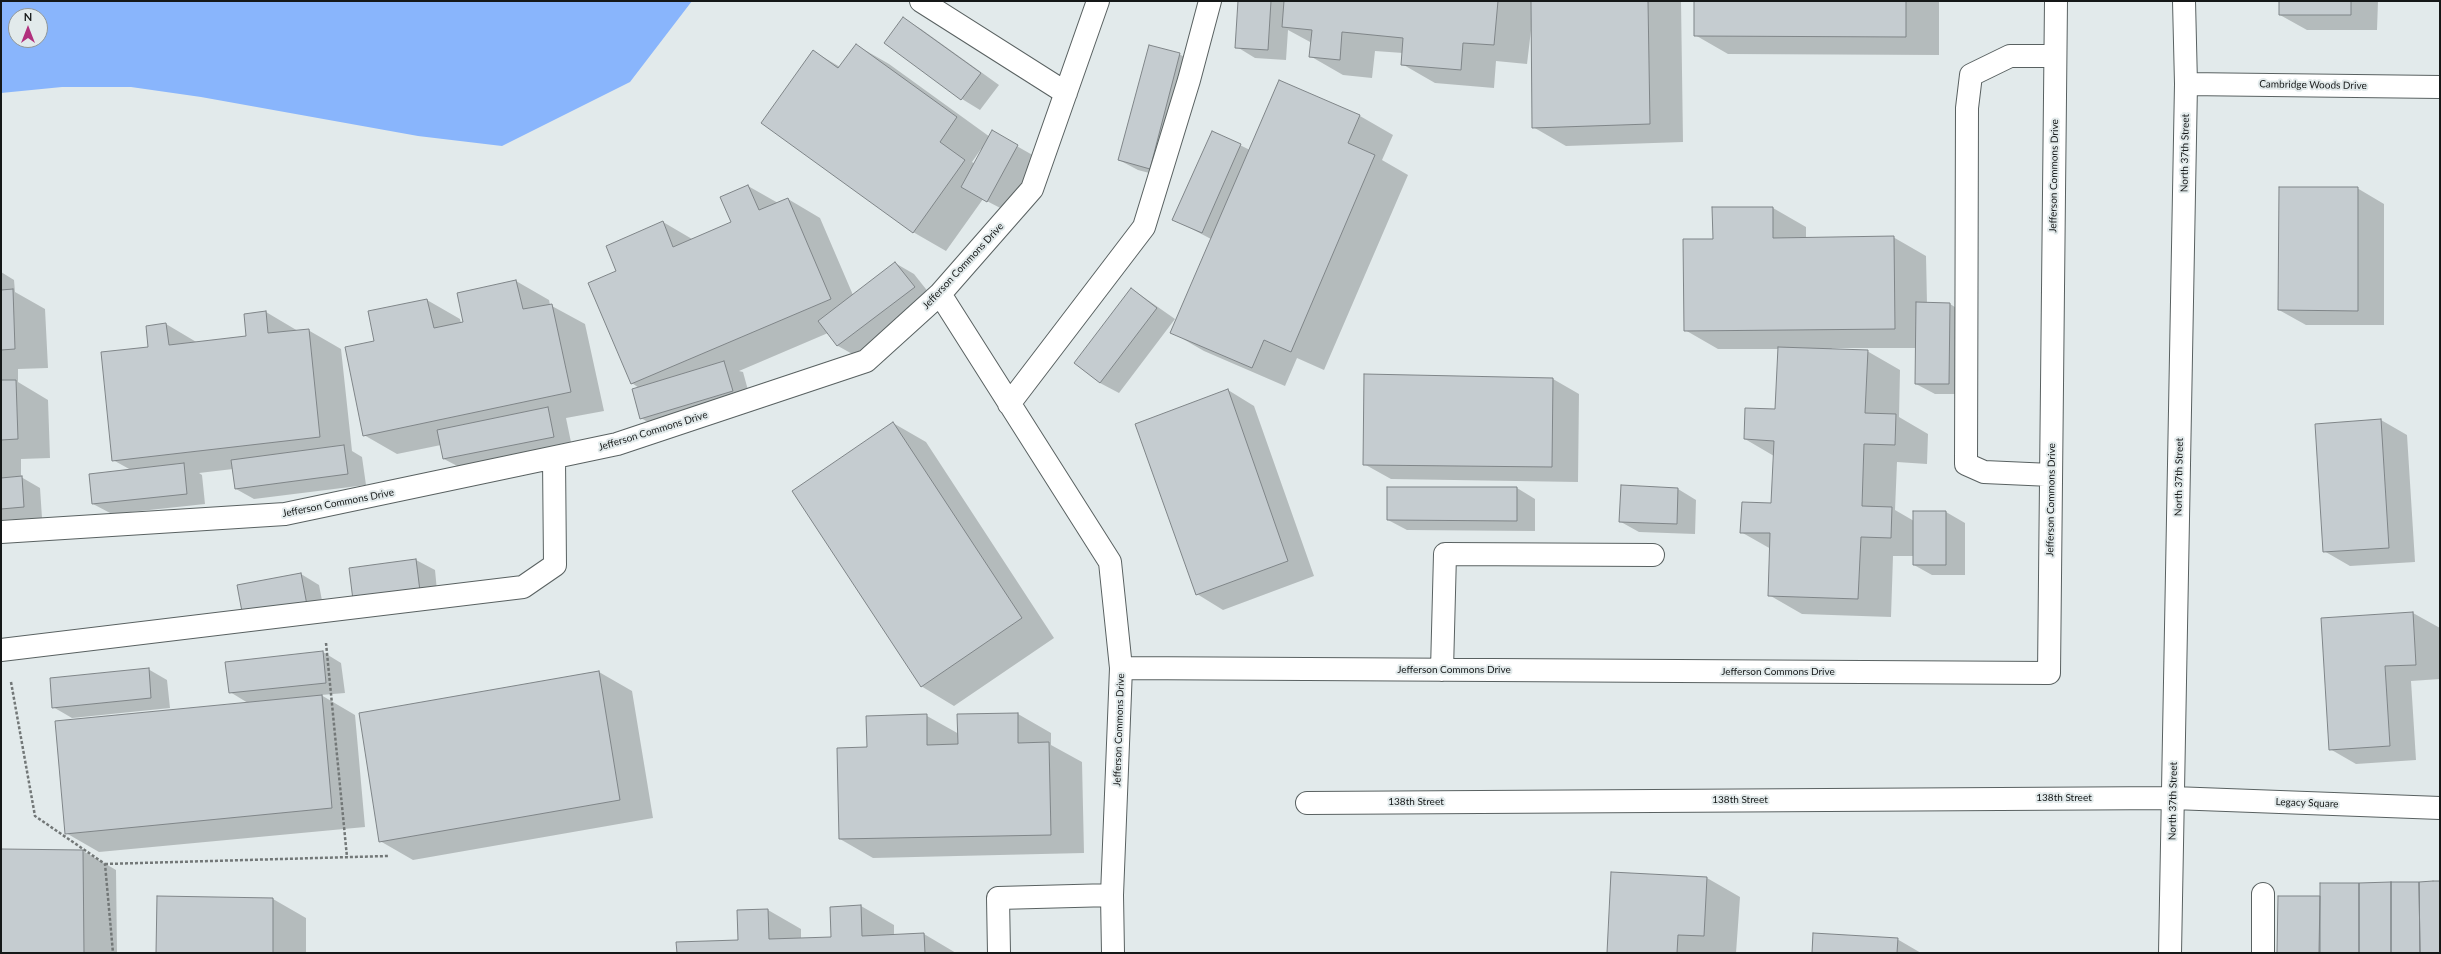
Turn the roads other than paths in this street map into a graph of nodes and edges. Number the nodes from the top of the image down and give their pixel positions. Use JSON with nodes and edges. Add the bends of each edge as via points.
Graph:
{"nodes":[{"id":1,"x":921,"y":1,"type":"edge"},
{"id":2,"x":1098,"y":1,"type":"edge"},
{"id":3,"x":1210,"y":1,"type":"edge"},
{"id":4,"x":2056,"y":1,"type":"edge"},
{"id":5,"x":2184,"y":1,"type":"edge"},
{"id":6,"x":2055,"y":56,"type":"junction"},
{"id":7,"x":2186,"y":84,"type":"junction"},
{"id":8,"x":2440,"y":87,"type":"edge"},
{"id":9,"x":1066,"y":93,"type":"junction"},
{"id":10,"x":940,"y":294,"type":"junction"},
{"id":11,"x":1009,"y":404,"type":"junction"},
{"id":12,"x":554,"y":459,"type":"junction"},
{"id":13,"x":2051,"y":475,"type":"junction"},
{"id":14,"x":1,"y":532,"type":"edge"},
{"id":15,"x":1653,"y":556,"type":"dead end"},
{"id":16,"x":3,"y":650,"type":"edge"},
{"id":17,"x":1121,"y":668,"type":"junction"},
{"id":18,"x":1442,"y":670,"type":"junction"},
{"id":19,"x":2173,"y":798,"type":"junction"},
{"id":20,"x":1308,"y":803,"type":"dead end"},
{"id":21,"x":2440,"y":808,"type":"edge"},
{"id":22,"x":2263,"y":894,"type":"dead end"},
{"id":23,"x":1112,"y":895,"type":"junction"},
{"id":24,"x":999,"y":953,"type":"edge"},
{"id":25,"x":1113,"y":953,"type":"edge"},
{"id":26,"x":2170,"y":953,"type":"edge"},
{"id":27,"x":2263,"y":953,"type":"edge"}],
"edges":[{"from":1,"to":9,"type":"street"},
{"from":2,"to":9,"type":"street","name":"Jefferson Commons Drive"},
{"from":3,"to":11,"type":"street","via":[[1144,227]]},
{"from":4,"to":6,"type":"street","name":"Jefferson Commons Drive"},
{"from":5,"to":7,"type":"street","name":"North 37th Street"},
{"from":6,"to":13,"type":"street","name":"Jefferson Commons Drive"},
{"from":6,"to":13,"type":"street","via":[[2010,56],[1971,75],[1967,108],[1966,464],[1984,472]]},
{"from":7,"to":8,"type":"street","name":"Cambridge Woods Drive"},
{"from":7,"to":19,"type":"street","name":"North 37th Street"},
{"from":9,"to":10,"type":"street","name":"Jefferson Commons Drive","via":[[1032,189]]},
{"from":10,"to":11,"type":"street"},
{"from":10,"to":12,"type":"street","name":"Jefferson Commons Drive","via":[[866,361],[617,444]]},
{"from":11,"to":17,"type":"street","via":[[1110,562]]},
{"from":12,"to":14,"type":"street","name":"Jefferson Commons Drive","via":[[285,514]]},
{"from":12,"to":16,"type":"street","via":[[555,565],[523,587]]},
{"from":13,"to":18,"type":"street","name":"Jefferson Commons Drive","via":[[2049,673]]},
{"from":15,"to":18,"type":"street","via":[[1445,554]]},
{"from":17,"to":18,"type":"street","name":"Jefferson Commons Drive"},
{"from":17,"to":23,"type":"street","name":"Jefferson Commons Drive"},
{"from":19,"to":20,"type":"street","name":"138th Street"},
{"from":19,"to":21,"type":"street","name":"Legacy Square"},
{"from":19,"to":26,"type":"street","name":"North 37th Street"},
{"from":22,"to":27,"type":"street"},
{"from":23,"to":24,"type":"street","via":[[998,898]]},
{"from":23,"to":25,"type":"street","name":"Jefferson Commons Drive"}]}
